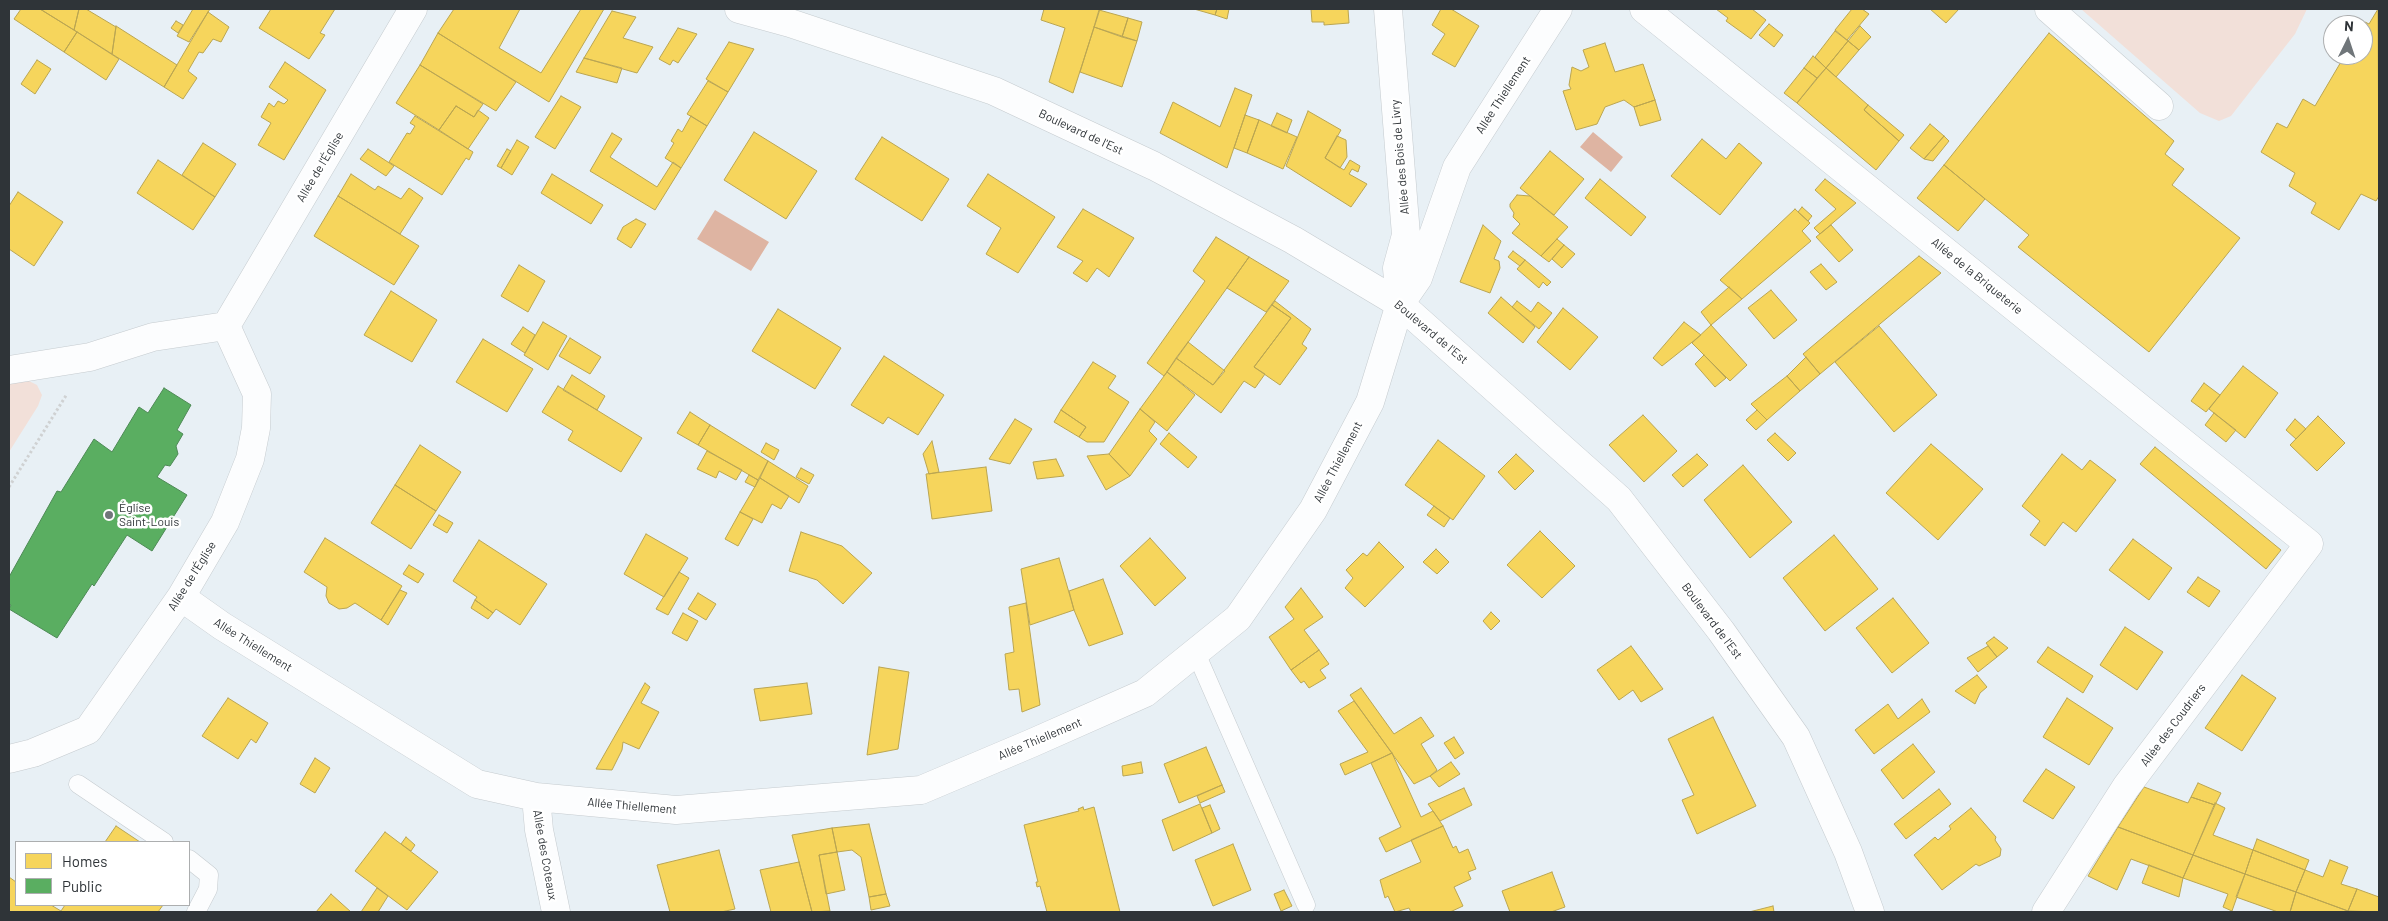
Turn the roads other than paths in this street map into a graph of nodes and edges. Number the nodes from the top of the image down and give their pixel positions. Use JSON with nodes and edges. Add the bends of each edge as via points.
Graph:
{"nodes":[{"id":1,"x":413,"y":9,"type":"edge"},
{"id":2,"x":739,"y":9,"type":"edge"},
{"id":3,"x":1388,"y":9,"type":"edge"},
{"id":4,"x":1558,"y":9,"type":"edge"},
{"id":5,"x":1644,"y":9,"type":"edge"},
{"id":6,"x":2049,"y":9,"type":"edge"},
{"id":7,"x":2158,"y":106,"type":"dead end"},
{"id":8,"x":1400,"y":304,"type":"junction"},
{"id":9,"x":226,"y":326,"type":"junction"},
{"id":10,"x":9,"y":370,"type":"edge"},
{"id":11,"x":2309,"y":544,"type":"joint"},
{"id":12,"x":181,"y":597,"type":"junction"},
{"id":13,"x":1196,"y":653,"type":"junction"},
{"id":14,"x":9,"y":759,"type":"edge"},
{"id":15,"x":78,"y":784,"type":"dead end"},
{"id":16,"x":536,"y":797,"type":"junction"},
{"id":17,"x":163,"y":841,"type":"edge"},
{"id":18,"x":190,"y":860,"type":"edge"},
{"id":19,"x":1306,"y":905,"type":"dead end"},
{"id":20,"x":196,"y":912,"type":"edge"},
{"id":21,"x":556,"y":912,"type":"edge"},
{"id":22,"x":1870,"y":912,"type":"edge"},
{"id":23,"x":2046,"y":912,"type":"edge"}],
"edges":[{"from":1,"to":9,"type":"street","name":"Allée de l'Église"},
{"from":2,"to":8,"type":"street","name":"Boulevard de l'Est","via":[[994,91],[1154,166],[1293,240]]},
{"from":3,"to":8,"type":"street","name":"Allée des Bois de Livry","via":[[1406,235],[1397,268]]},
{"from":4,"to":8,"type":"street","name":"Allée Thiellement","via":[[1457,167],[1418,278]]},
{"from":5,"to":11,"type":"street","name":"Allée de la Briqueterie"},
{"from":6,"to":7,"type":"street"},
{"from":8,"to":13,"type":"street","name":"Allée Thiellement","via":[[1370,402],[1313,510],[1238,618]]},
{"from":8,"to":22,"type":"street","name":"Boulevard de l'Est","via":[[1619,498],[1721,630],[1796,737],[1848,852]]},
{"from":9,"to":10,"type":"street","via":[[153,337],[90,357]]},
{"from":9,"to":12,"type":"street","name":"Allée de l'Église","via":[[257,394],[256,428],[250,459],[225,522]]},
{"from":11,"to":23,"type":"street","name":"Allée des Coudriers","via":[[2126,787]]},
{"from":12,"to":14,"type":"street","name":"Allée de l'Église","via":[[88,730],[33,753]]},
{"from":12,"to":16,"type":"street","name":"Allée Thiellement","via":[[222,626],[477,784]]},
{"from":13,"to":16,"type":"street","name":"Allée Thiellement","via":[[1145,693],[921,790],[676,810]]},
{"from":13,"to":19,"type":"lane"},
{"from":15,"to":17,"type":"lane"},
{"from":16,"to":21,"type":"street","name":"Allée des Coteaux","via":[[539,830]]},
{"from":18,"to":20,"type":"lane","via":[[209,875],[208,889]]}]}
